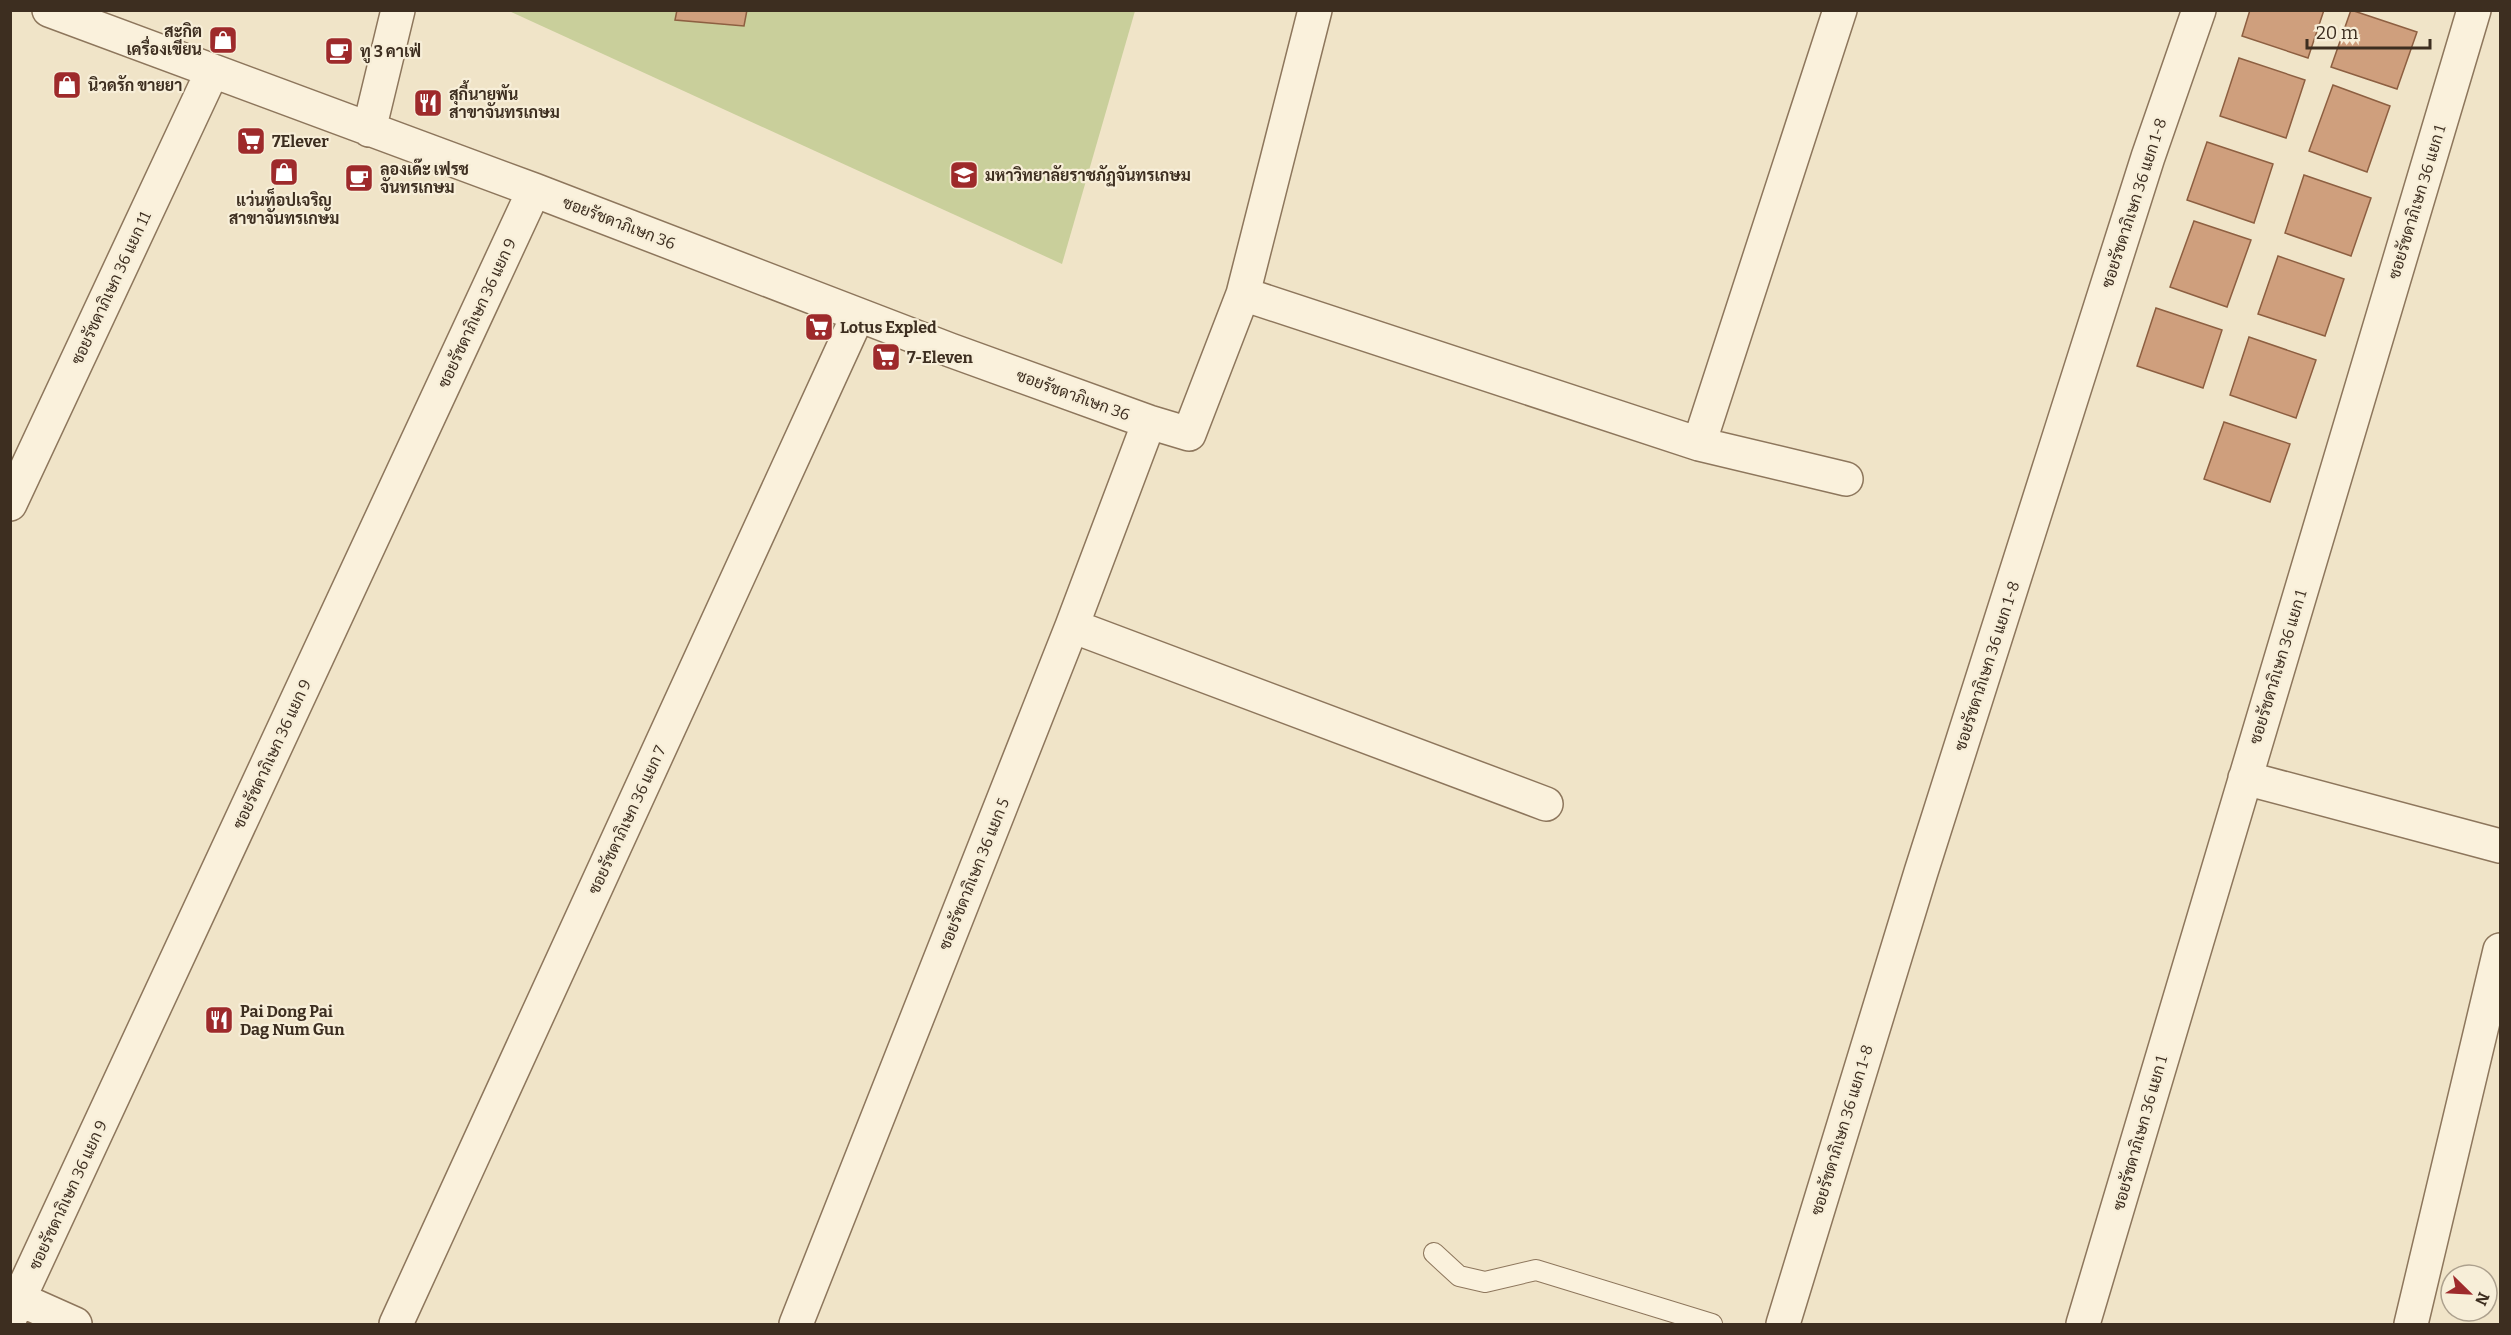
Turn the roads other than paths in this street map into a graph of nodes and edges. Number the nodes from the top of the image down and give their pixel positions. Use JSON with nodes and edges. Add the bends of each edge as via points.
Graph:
{"nodes":[{"id":1,"x":49,"y":10,"type":"edge"},
{"id":2,"x":398,"y":10,"type":"edge"},
{"id":3,"x":1315,"y":10,"type":"edge"},
{"id":4,"x":1840,"y":10,"type":"edge"},
{"id":5,"x":2199,"y":10,"type":"edge"},
{"id":6,"x":2474,"y":10,"type":"edge"},
{"id":7,"x":212,"y":72,"type":"junction"},
{"id":8,"x":369,"y":130,"type":"junction"},
{"id":9,"x":534,"y":190,"type":"junction"},
{"id":10,"x":1243,"y":294,"type":"junction"},
{"id":11,"x":858,"y":315,"type":"junction"},
{"id":12,"x":1149,"y":422,"type":"junction"},
{"id":13,"x":1699,"y":444,"type":"junction"},
{"id":14,"x":1846,"y":479,"type":"dead end"},
{"id":15,"x":10,"y":504,"type":"edge"},
{"id":16,"x":1072,"y":626,"type":"junction"},
{"id":17,"x":2245,"y":778,"type":"junction"},
{"id":18,"x":1546,"y":804,"type":"dead end"},
{"id":19,"x":2500,"y":846,"type":"edge"},
{"id":20,"x":2500,"y":950,"type":"edge"},
{"id":21,"x":1434,"y":1253,"type":"dead end"},
{"id":22,"x":15,"y":1309,"type":"edge"},
{"id":23,"x":75,"y":1324,"type":"edge"},
{"id":24,"x":396,"y":1324,"type":"edge"},
{"id":25,"x":796,"y":1324,"type":"edge"},
{"id":26,"x":1712,"y":1324,"type":"edge"},
{"id":27,"x":1783,"y":1324,"type":"edge"},
{"id":28,"x":2084,"y":1324,"type":"edge"},
{"id":29,"x":2411,"y":1324,"type":"edge"}],
"edges":[{"from":1,"to":7,"type":"street","name":"ซอยรัชดาภิเษก 36"},
{"from":2,"to":8,"type":"street"},
{"from":3,"to":10,"type":"street"},
{"from":4,"to":13,"type":"street"},
{"from":5,"to":27,"type":"street","name":"ซอยรัชดาภิเษก 36 แยก 1-8","via":[[2148,157]]},
{"from":6,"to":17,"type":"street","name":"ซอยรัชดาภิเษก 36 แยก 1"},
{"from":7,"to":8,"type":"street","name":"ซอยรัชดาภิเษก 36"},
{"from":7,"to":15,"type":"street","name":"ซอยรัชดาภิเษก 36 แยก 11"},
{"from":8,"to":9,"type":"street","name":"ซอยรัชดาภิเษก 36"},
{"from":9,"to":11,"type":"street","name":"ซอยรัชดาภิเษก 36"},
{"from":9,"to":22,"type":"street","name":"ซอยรัชดาภิเษก 36 แยก 9"},
{"from":10,"to":12,"type":"street","name":"ซอยรัชดาภิเษก 36","via":[[1189,434]]},
{"from":10,"to":13,"type":"street"},
{"from":11,"to":12,"type":"street","name":"ซอยรัชดาภิเษก 36"},
{"from":11,"to":24,"type":"street","name":"ซอยรัชดาภิเษก 36 แยก 7"},
{"from":12,"to":16,"type":"street","name":"ซอยรัชดาภิเษก 36 แยก 5"},
{"from":13,"to":14,"type":"street"},
{"from":16,"to":18,"type":"street"},
{"from":16,"to":25,"type":"street","name":"ซอยรัชดาภิเษก 36 แยก 5"},
{"from":17,"to":19,"type":"street"},
{"from":17,"to":28,"type":"street","name":"ซอยรัชดาภิเษก 36 แยก 1"},
{"from":20,"to":29,"type":"street"},
{"from":21,"to":26,"type":"lane","via":[[1459,1276],[1485,1282],[1536,1270]]},
{"from":22,"to":23,"type":"street"}]}
